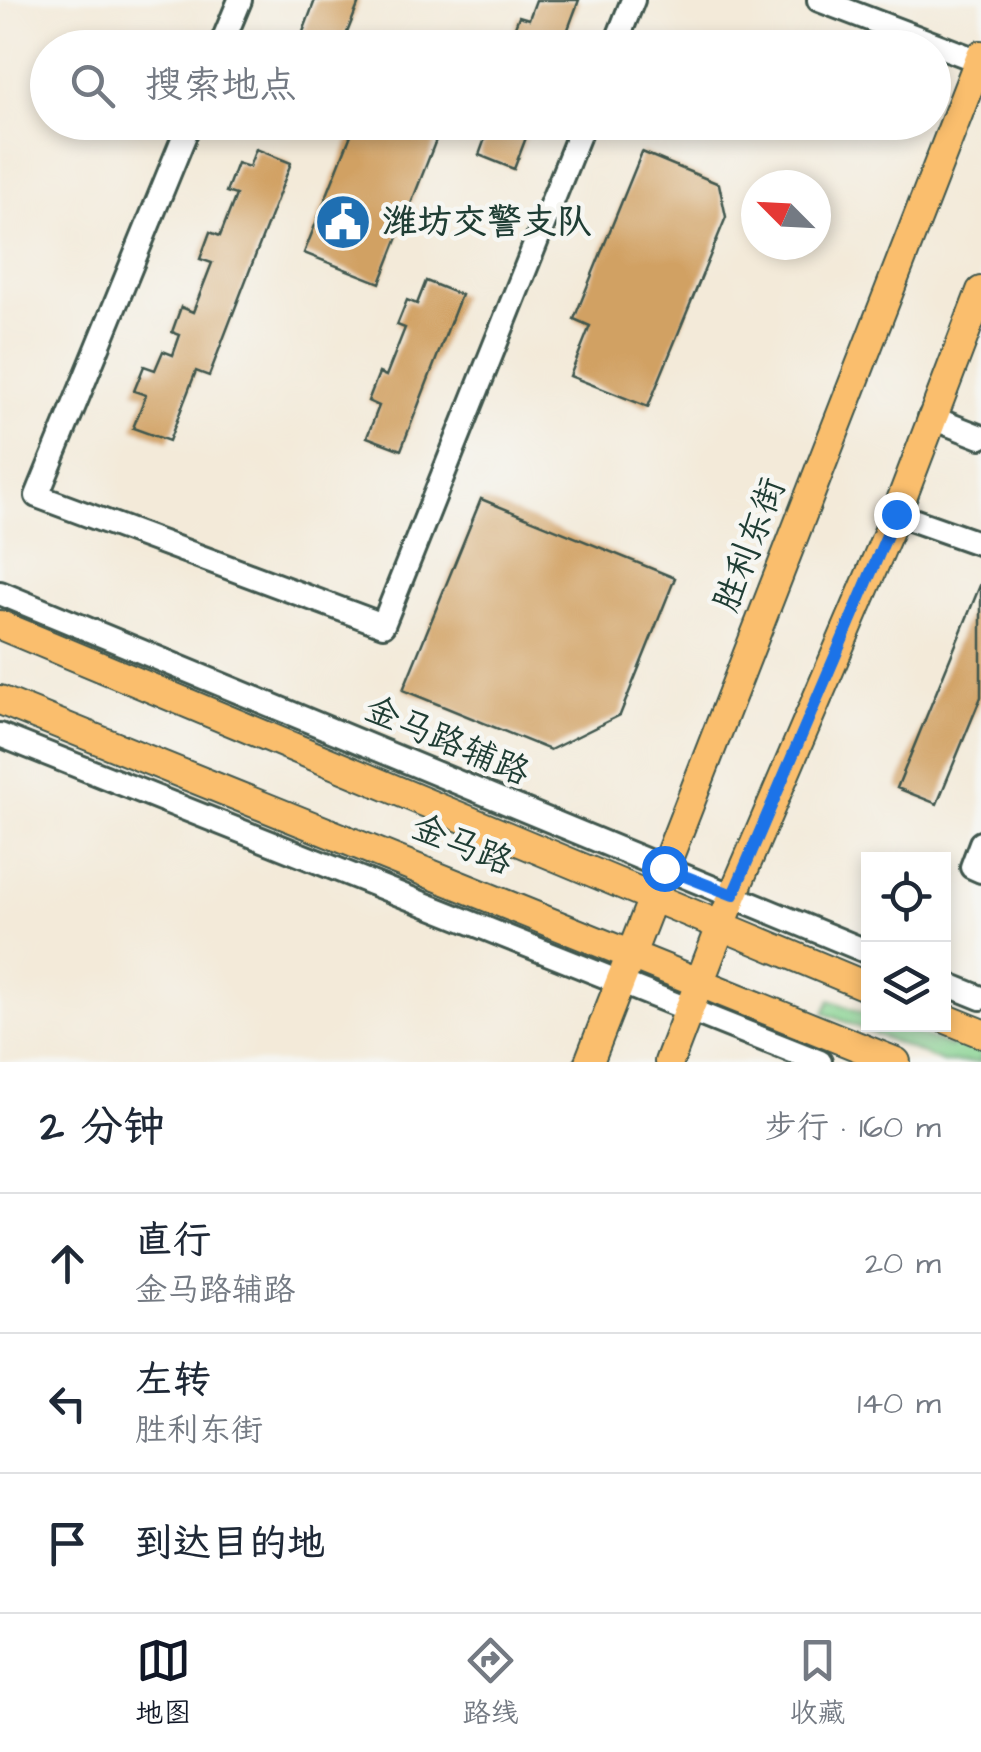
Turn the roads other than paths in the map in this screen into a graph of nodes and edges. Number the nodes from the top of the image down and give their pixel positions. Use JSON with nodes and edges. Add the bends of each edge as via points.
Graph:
{"nodes":[{"id":1,"x":240,"y":0,"type":"edge"},
{"id":2,"x":633,"y":0,"type":"edge"},
{"id":3,"x":819,"y":0,"type":"edge"},
{"id":4,"x":228,"y":30,"type":"edge"},
{"id":5,"x":621,"y":30,"type":"edge"},
{"id":6,"x":902,"y":30,"type":"edge"},
{"id":7,"x":951,"y":48,"type":"edge"},
{"id":8,"x":980,"y":58,"type":"edge"},
{"id":9,"x":951,"y":132,"type":"edge"},
{"id":10,"x":183,"y":140,"type":"edge"},
{"id":11,"x":577,"y":140,"type":"edge"},
{"id":12,"x":948,"y":140,"type":"edge"},
{"id":13,"x":981,"y":291,"type":"edge"},
{"id":14,"x":930,"y":417,"type":"junction"},
{"id":15,"x":981,"y":437,"type":"edge"},
{"id":16,"x":896,"y":514,"type":"junction"},
{"id":17,"x":981,"y":544,"type":"edge"},
{"id":18,"x":0,"y":593,"type":"edge"},
{"id":19,"x":0,"y":626,"type":"edge"},
{"id":20,"x":0,"y":700,"type":"edge"},
{"id":21,"x":0,"y":735,"type":"edge"},
{"id":22,"x":981,"y":843,"type":"edge"},
{"id":23,"x":664,"y":868,"type":"junction"},
{"id":24,"x":981,"y":871,"type":"edge"},
{"id":25,"x":733,"y":895,"type":"junction"},
{"id":26,"x":652,"y":899,"type":"junction"},
{"id":27,"x":720,"y":926,"type":"junction"},
{"id":28,"x":861,"y":949,"type":"edge"},
{"id":29,"x":631,"y":953,"type":"junction"},
{"id":30,"x":618,"y":984,"type":"junction"},
{"id":31,"x":861,"y":984,"type":"edge"},
{"id":32,"x":951,"y":986,"type":"edge"},
{"id":33,"x":694,"y":995,"type":"junction"},
{"id":34,"x":981,"y":998,"type":"edge"},
{"id":35,"x":951,"y":1021,"type":"edge"},
{"id":36,"x":981,"y":1034,"type":"edge"},
{"id":37,"x":589,"y":1062,"type":"edge"},
{"id":38,"x":669,"y":1062,"type":"edge"},
{"id":39,"x":820,"y":1062,"type":"edge"},
{"id":40,"x":896,"y":1062,"type":"edge"}],
"edges":[{"from":1,"to":4,"type":"street"},
{"from":2,"to":5,"type":"street"},
{"from":3,"to":6,"type":"street"},
{"from":7,"to":8,"type":"street"},
{"from":8,"to":9,"type":"main road","name":"胜利东街"},
{"from":10,"to":11,"type":"street","via":[[37,496],[383,625]]},
{"from":12,"to":23,"type":"main road","name":"胜利东街"},
{"from":13,"to":14,"type":"main road"},
{"from":14,"to":15,"type":"street"},
{"from":14,"to":16,"type":"main road"},
{"from":16,"to":17,"type":"street"},
{"from":16,"to":25,"type":"main road"},
{"from":18,"to":23,"type":"street","name":"金马路辅路"},
{"from":19,"to":26,"type":"main road","name":"金马路"},
{"from":20,"to":29,"type":"main road","name":"金马路"},
{"from":21,"to":30,"type":"street"},
{"from":22,"to":24,"type":"street","via":[[972,867]]},
{"from":23,"to":25,"type":"street","name":"金马路辅路"},
{"from":23,"to":26,"type":"main road","name":"胜利东街"},
{"from":25,"to":27,"type":"main road"},
{"from":25,"to":28,"type":"street","name":"金马路辅路"},
{"from":26,"to":27,"type":"main road","name":"金马路"},
{"from":26,"to":29,"type":"main road","name":"胜利东街"},
{"from":27,"to":31,"type":"main road","name":"金马路"},
{"from":27,"to":33,"type":"main road"},
{"from":29,"to":30,"type":"main road","name":"胜利东街"},
{"from":29,"to":33,"type":"main road","name":"金马路"},
{"from":30,"to":33,"type":"street"},
{"from":30,"to":37,"type":"main road","name":"胜利东街"},
{"from":32,"to":34,"type":"street"},
{"from":33,"to":38,"type":"main road"},
{"from":33,"to":39,"type":"street"},
{"from":33,"to":40,"type":"main road","name":"金马路"},
{"from":35,"to":36,"type":"main road"}]}
